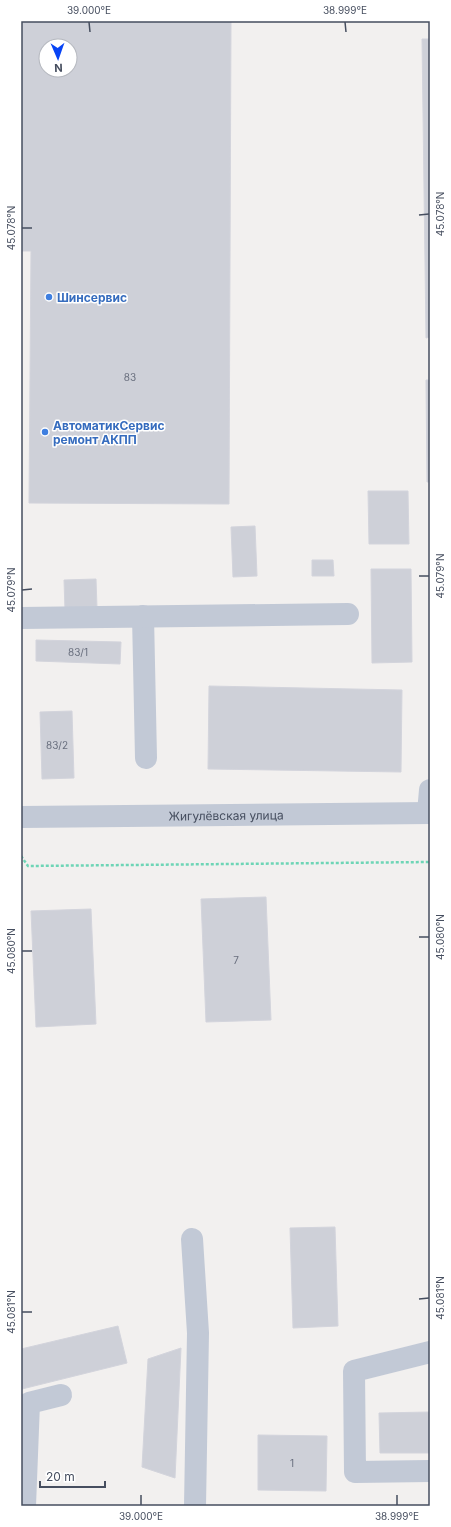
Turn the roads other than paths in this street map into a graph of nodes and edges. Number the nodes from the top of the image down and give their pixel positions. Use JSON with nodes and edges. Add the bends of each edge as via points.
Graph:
{"nodes":[{"id":1,"x":348,"y":614,"type":"dead end"},
{"id":2,"x":142,"y":616,"type":"junction"},
{"id":3,"x":21,"y":618,"type":"edge"},
{"id":4,"x":146,"y":758,"type":"dead end"},
{"id":5,"x":430,"y":790,"type":"edge"},
{"id":6,"x":429,"y":813,"type":"edge"},
{"id":7,"x":21,"y":817,"type":"edge"},
{"id":8,"x":192,"y":1239,"type":"dead end"},
{"id":9,"x":430,"y":1352,"type":"edge"},
{"id":10,"x":61,"y":1395,"type":"dead end"},
{"id":11,"x":430,"y":1471,"type":"edge"},
{"id":12,"x":25,"y":1506,"type":"edge"},
{"id":13,"x":195,"y":1506,"type":"edge"}],
"edges":[{"from":1,"to":2,"type":"street"},
{"from":2,"to":3,"type":"street"},
{"from":2,"to":4,"type":"street"},
{"from":5,"to":6,"type":"street"},
{"from":6,"to":7,"type":"street","name":"Жигулёвская улица"},
{"from":8,"to":13,"type":"street","via":[[198,1333]]},
{"from":9,"to":11,"type":"street","via":[[354,1371],[355,1472]]},
{"from":10,"to":12,"type":"street","via":[[29,1402]]}]}
